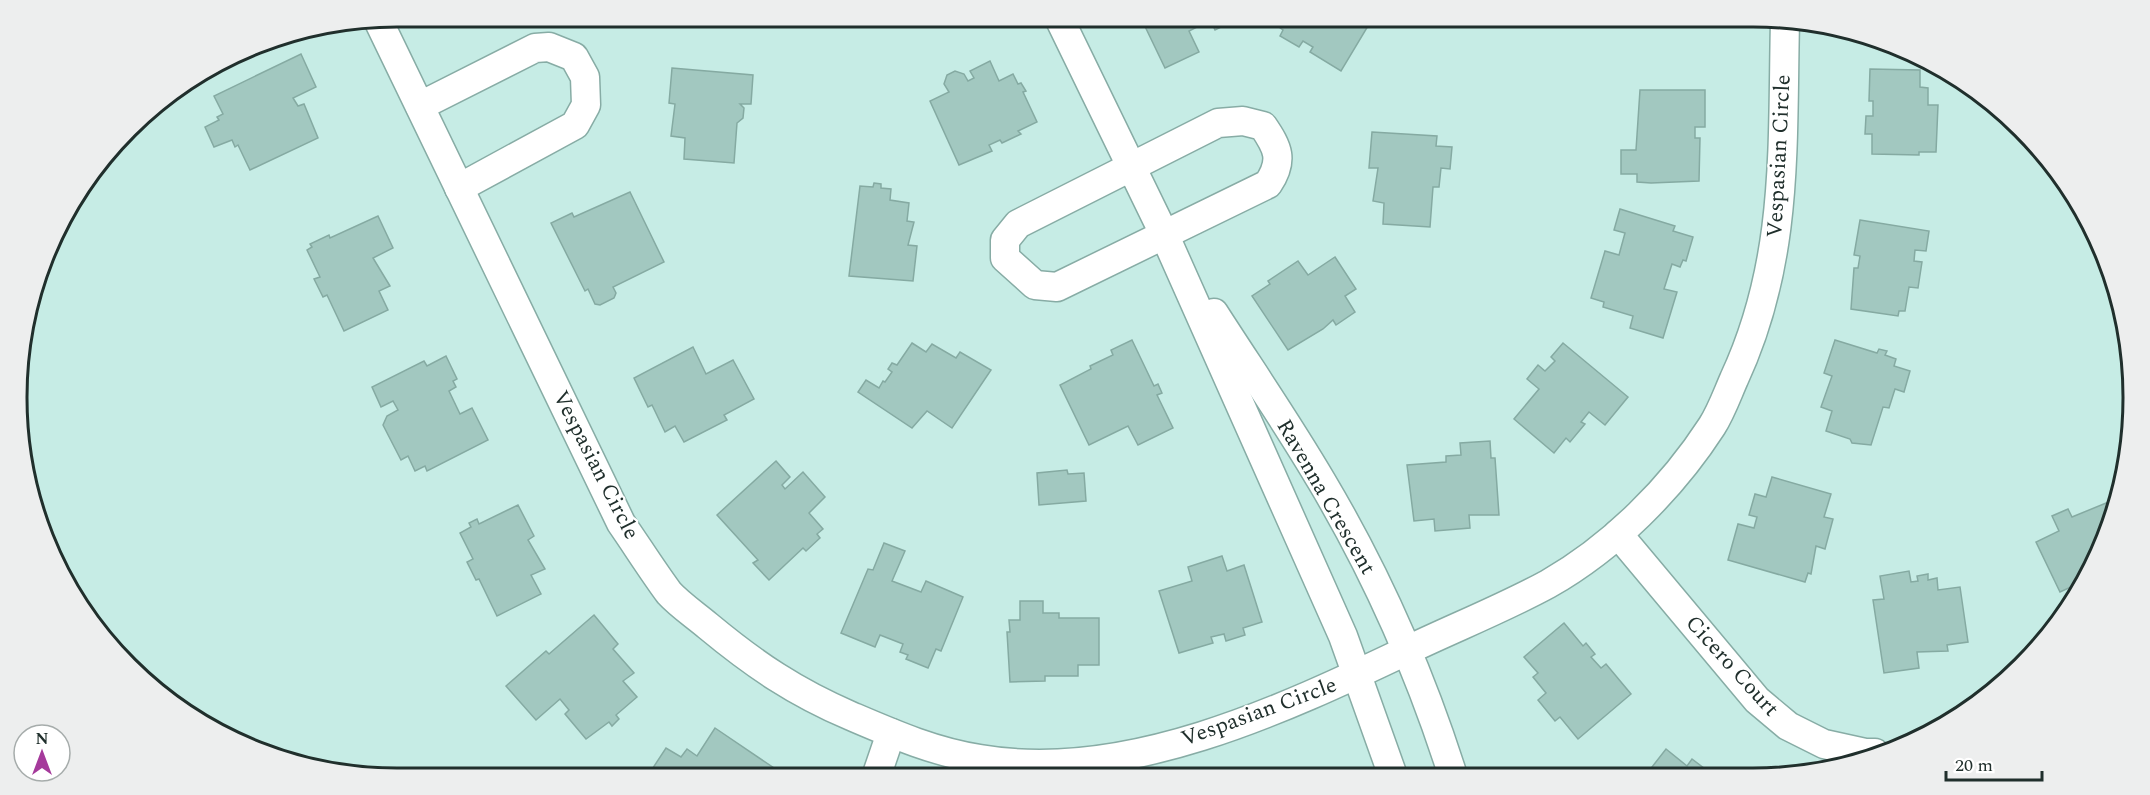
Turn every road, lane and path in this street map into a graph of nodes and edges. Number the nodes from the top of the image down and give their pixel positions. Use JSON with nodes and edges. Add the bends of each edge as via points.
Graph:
{"nodes":[{"id":1,"x":1063,"y":27,"type":"edge"},
{"id":2,"x":382,"y":28,"type":"edge"},
{"id":3,"x":1785,"y":29,"type":"edge"},
{"id":4,"x":420,"y":106,"type":"junction"},
{"id":5,"x":1131,"y":167,"type":"junction"},
{"id":6,"x":459,"y":188,"type":"junction"},
{"id":7,"x":1165,"y":236,"type":"junction"},
{"id":8,"x":1618,"y":534,"type":"junction"},
{"id":9,"x":1405,"y":652,"type":"junction"},
{"id":10,"x":1358,"y":675,"type":"junction"},
{"id":11,"x":891,"y":733,"type":"junction"},
{"id":12,"x":1862,"y":751,"type":"edge"},
{"id":13,"x":879,"y":768,"type":"edge"},
{"id":14,"x":1391,"y":768,"type":"edge"},
{"id":15,"x":1450,"y":768,"type":"edge"}],
"edges":[{"from":1,"to":5,"type":"street","name":"Ravenna Crescent"},
{"from":2,"to":4,"type":"street","name":"Vespasian Circle"},
{"from":3,"to":8,"type":"street","name":"Vespasian Circle","via":[[1780,210],[1770,280],[1749,349],[1714,424],[1669,482]]},
{"from":4,"to":6,"type":"street","name":"Vespasian Circle"},
{"from":4,"to":6,"type":"street","via":[[535,48],[549,47],[574,57],[585,77],[586,105],[575,125]]},
{"from":5,"to":7,"type":"street","name":"Ravenna Crescent"},
{"from":5,"to":7,"type":"street","via":[[1218,123],[1242,121],[1263,126],[1277,147],[1277,170],[1268,184]]},
{"from":5,"to":7,"type":"street","via":[[1018,224],[1005,240],[1005,258],[1035,285],[1057,287]]},
{"from":6,"to":11,"type":"street","name":"Vespasian Circle","via":[[621,523],[672,596],[750,661],[806,697]]},
{"from":7,"to":9,"type":"street","name":"Ravenna Crescent","via":[[1322,482],[1382,598]]},
{"from":7,"to":10,"type":"street","name":"Ravenna Crescent"},
{"from":8,"to":9,"type":"street","name":"Vespasian Circle","via":[[1550,583]]},
{"from":8,"to":12,"type":"street","name":"Cicero Court","via":[[1757,700],[1788,726],[1824,744]]},
{"from":9,"to":10,"type":"street","name":"Vespasian Circle"},
{"from":9,"to":15,"type":"street","name":"Ravenna Crescent","via":[[1437,726]]},
{"from":10,"to":11,"type":"street","name":"Vespasian Circle","via":[[1224,729],[1161,748],[1098,760],[1038,764],[981,760],[918,745]]},
{"from":10,"to":14,"type":"street","name":"Ravenna Crescent"},
{"from":11,"to":13,"type":"street"}]}
